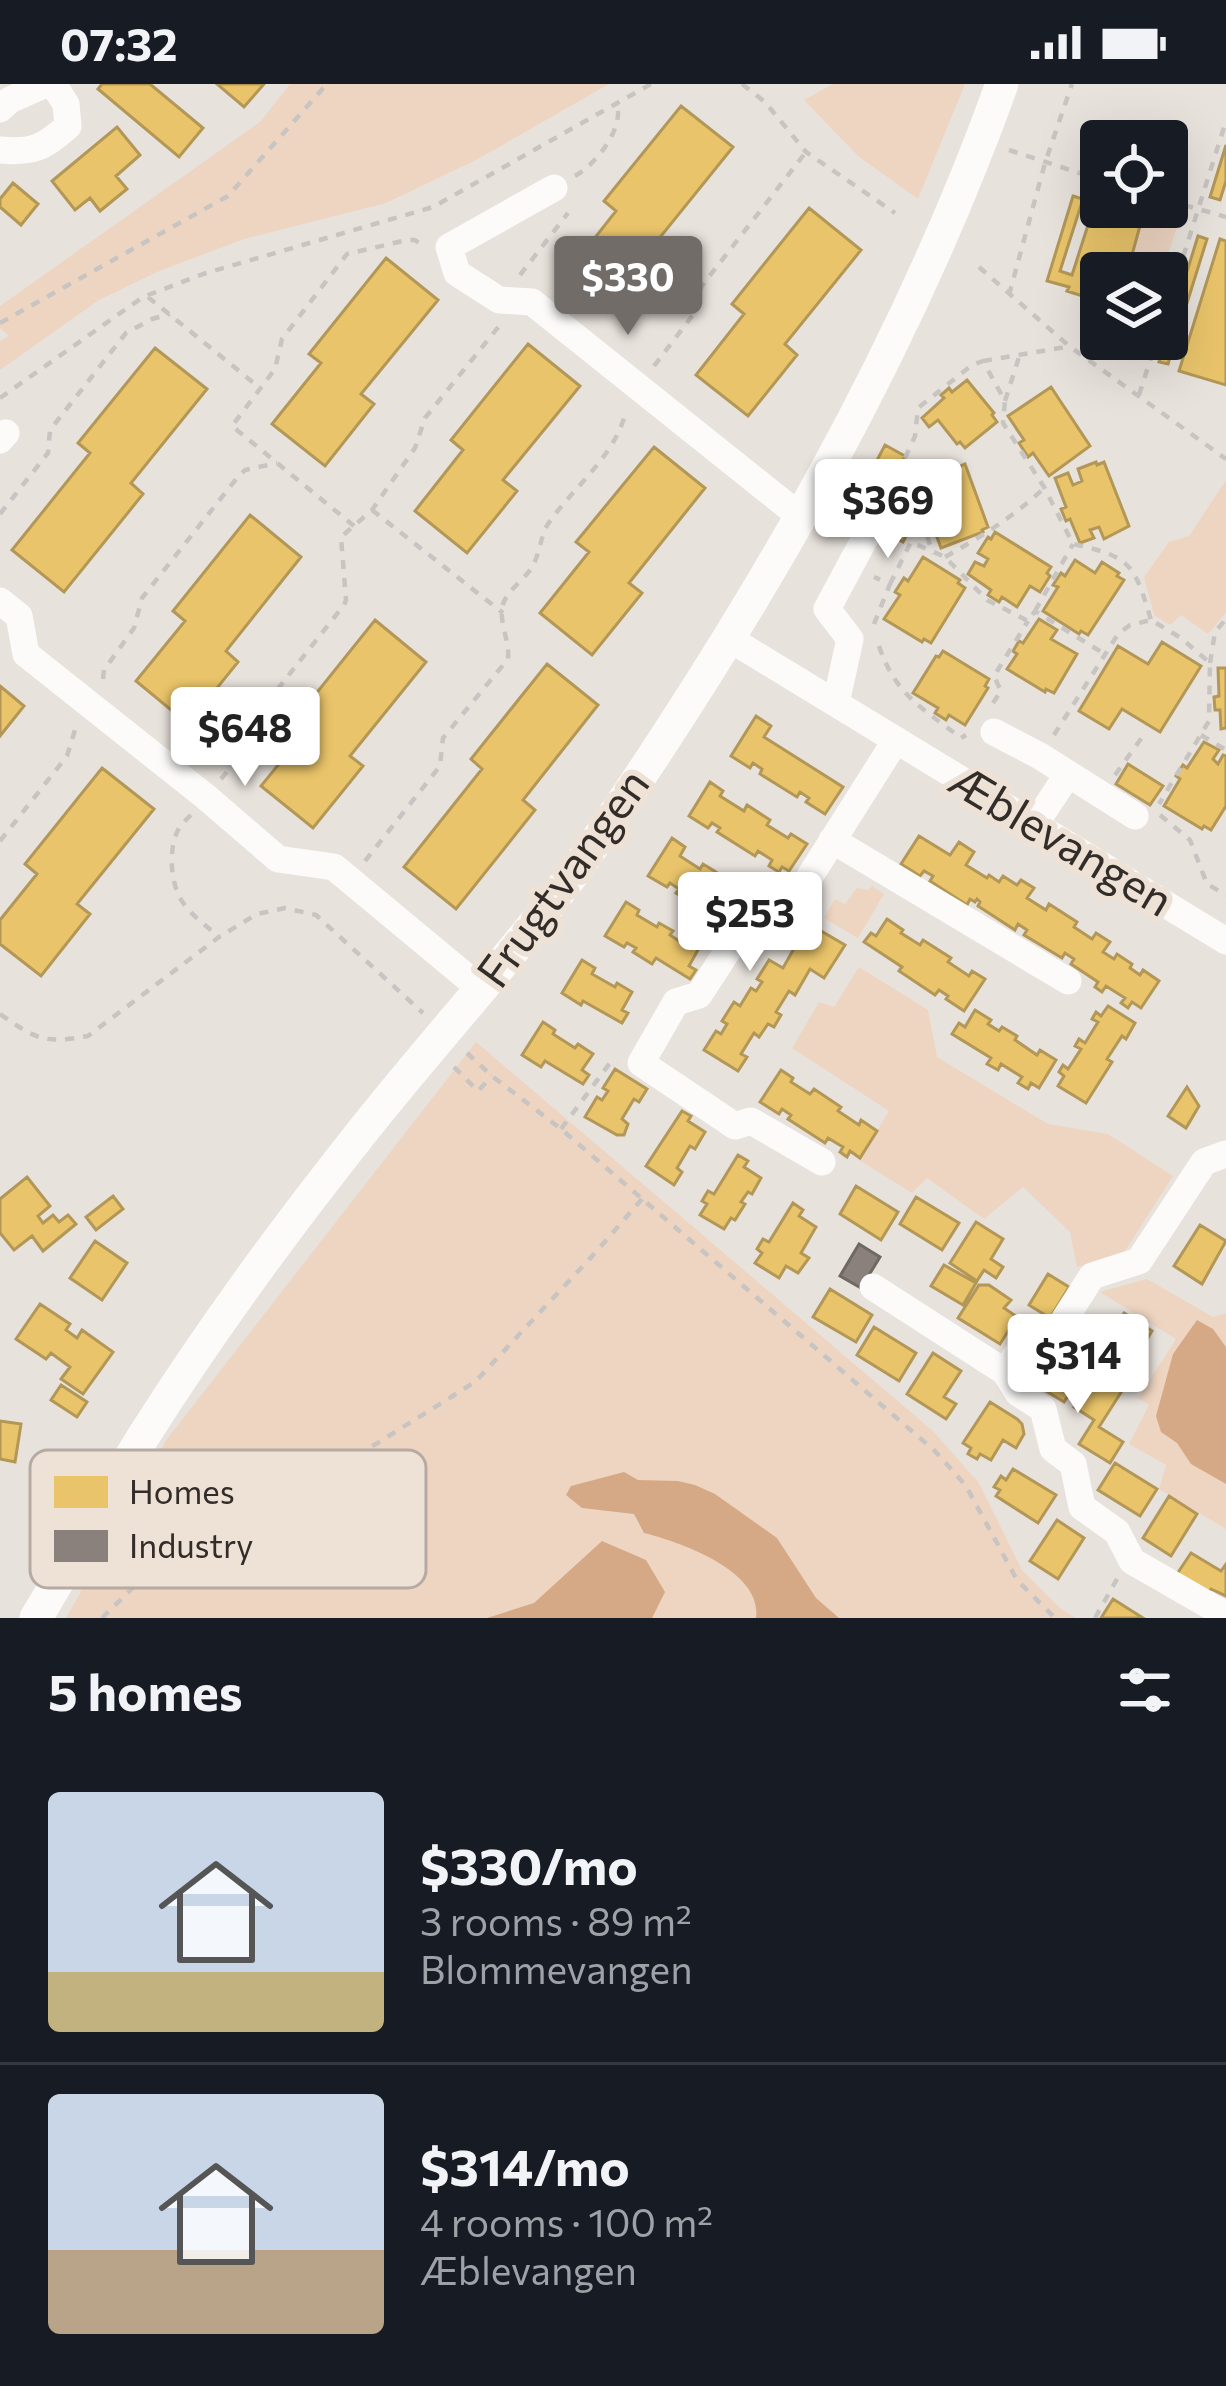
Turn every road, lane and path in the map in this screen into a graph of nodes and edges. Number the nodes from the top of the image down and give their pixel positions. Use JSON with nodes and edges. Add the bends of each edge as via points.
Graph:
{"nodes":[{"id":1,"x":49,"y":84,"type":"edge"},
{"id":2,"x":327,"y":84,"type":"edge"},
{"id":3,"x":651,"y":84,"type":"edge"},
{"id":4,"x":742,"y":84,"type":"edge"},
{"id":5,"x":1002,"y":84,"type":"edge"},
{"id":6,"x":1072,"y":84,"type":"edge"},
{"id":7,"x":617,"y":104,"type":"junction"},
{"id":8,"x":0,"y":109,"type":"edge"},
{"id":9,"x":1226,"y":121,"type":"edge"},
{"id":10,"x":1004,"y":148,"type":"dead end"},
{"id":11,"x":0,"y":149,"type":"edge"},
{"id":12,"x":1046,"y":163,"type":"junction"},
{"id":13,"x":1080,"y":172,"type":"edge"},
{"id":14,"x":569,"y":192,"type":"junction"},
{"id":15,"x":1188,"y":206,"type":"edge"},
{"id":16,"x":1198,"y":209,"type":"junction"},
{"id":17,"x":895,"y":213,"type":"dead end"},
{"id":18,"x":1226,"y":218,"type":"edge"},
{"id":19,"x":449,"y":248,"type":"junction"},
{"id":20,"x":1185,"y":252,"type":"edge"},
{"id":21,"x":979,"y":267,"type":"dead end"},
{"id":22,"x":1009,"y":295,"type":"junction"},
{"id":23,"x":147,"y":296,"type":"junction"},
{"id":24,"x":513,"y":301,"type":"junction"},
{"id":25,"x":170,"y":314,"type":"junction"},
{"id":26,"x":0,"y":323,"type":"edge"},
{"id":27,"x":1070,"y":346,"type":"junction"},
{"id":28,"x":1019,"y":356,"type":"junction"},
{"id":29,"x":1150,"y":360,"type":"edge"},
{"id":30,"x":983,"y":361,"type":"junction"},
{"id":31,"x":260,"y":388,"type":"junction"},
{"id":32,"x":1139,"y":395,"type":"junction"},
{"id":33,"x":0,"y":398,"type":"edge"},
{"id":34,"x":1005,"y":401,"type":"junction"},
{"id":35,"x":1226,"y":460,"type":"edge"},
{"id":36,"x":277,"y":463,"type":"junction"},
{"id":37,"x":898,"y":473,"type":"junction"},
{"id":38,"x":1044,"y":487,"type":"junction"},
{"id":39,"x":372,"y":510,"type":"junction"},
{"id":40,"x":0,"y":514,"type":"edge"},
{"id":41,"x":801,"y":518,"type":"junction"},
{"id":42,"x":353,"y":526,"type":"junction"},
{"id":43,"x":1073,"y":544,"type":"junction"},
{"id":44,"x":933,"y":554,"type":"junction"},
{"id":45,"x":944,"y":557,"type":"junction"},
{"id":46,"x":850,"y":566,"type":"junction"},
{"id":47,"x":890,"y":584,"type":"junction"},
{"id":48,"x":0,"y":601,"type":"edge"},
{"id":49,"x":1035,"y":610,"type":"junction"},
{"id":50,"x":1226,"y":619,"type":"edge"},
{"id":51,"x":1151,"y":620,"type":"junction"},
{"id":52,"x":1028,"y":621,"type":"junction"},
{"id":53,"x":872,"y":628,"type":"dead end"},
{"id":54,"x":730,"y":639,"type":"junction"},
{"id":55,"x":878,"y":644,"type":"dead end"},
{"id":56,"x":1105,"y":654,"type":"junction"},
{"id":57,"x":1210,"y":663,"type":"junction"},
{"id":58,"x":836,"y":704,"type":"junction"},
{"id":59,"x":90,"y":705,"type":"junction"},
{"id":60,"x":985,"y":731,"type":"junction"},
{"id":61,"x":1201,"y":735,"type":"junction"},
{"id":62,"x":1143,"y":736,"type":"dead end"},
{"id":63,"x":896,"y":740,"type":"junction"},
{"id":64,"x":1226,"y":750,"type":"edge"},
{"id":65,"x":1040,"y":757,"type":"junction"},
{"id":66,"x":1121,"y":765,"type":"dead end"},
{"id":67,"x":1068,"y":774,"type":"junction"},
{"id":68,"x":206,"y":797,"type":"junction"},
{"id":69,"x":1135,"y":816,"type":"dead end"},
{"id":70,"x":1035,"y":824,"type":"junction"},
{"id":71,"x":832,"y":840,"type":"junction"},
{"id":72,"x":0,"y":841,"type":"edge"},
{"id":73,"x":350,"y":880,"type":"junction"},
{"id":74,"x":1226,"y":895,"type":"edge"},
{"id":75,"x":219,"y":937,"type":"junction"},
{"id":76,"x":1226,"y":941,"type":"edge"},
{"id":77,"x":1069,"y":981,"type":"dead end"},
{"id":78,"x":481,"y":989,"type":"junction"},
{"id":79,"x":402,"y":994,"type":"dead end"},
{"id":80,"x":0,"y":1014,"type":"edge"},
{"id":81,"x":641,"y":1063,"type":"junction"},
{"id":82,"x":451,"y":1064,"type":"dead end"},
{"id":83,"x":561,"y":1129,"type":"junction"},
{"id":84,"x":1226,"y":1154,"type":"edge"},
{"id":85,"x":822,"y":1162,"type":"dead end"},
{"id":86,"x":642,"y":1199,"type":"junction"},
{"id":87,"x":873,"y":1287,"type":"dead end"},
{"id":88,"x":1005,"y":1372,"type":"junction"},
{"id":89,"x":136,"y":1450,"type":"edge"},
{"id":90,"x":365,"y":1450,"type":"edge"},
{"id":91,"x":1132,"y":1561,"type":"junction"},
{"id":92,"x":54,"y":1588,"type":"edge"},
{"id":93,"x":132,"y":1588,"type":"edge"},
{"id":94,"x":1226,"y":1615,"type":"edge"},
{"id":95,"x":36,"y":1618,"type":"edge"},
{"id":96,"x":102,"y":1618,"type":"edge"},
{"id":97,"x":1055,"y":1618,"type":"edge"},
{"id":98,"x":1095,"y":1618,"type":"edge"}],
"edges":[{"from":1,"to":8,"type":"street"},
{"from":1,"to":11,"type":"street","via":[[66,104],[68,126],[25,152]]},
{"from":2,"to":26,"type":"path","via":[[228,196]]},
{"from":3,"to":7,"type":"path"},
{"from":4,"to":17,"type":"path","via":[[806,152]]},
{"from":5,"to":41,"type":"street","name":"Frugtvangen","via":[[901,327]]},
{"from":6,"to":12,"type":"path"},
{"from":7,"to":14,"type":"path","via":[[615,130]]},
{"from":7,"to":23,"type":"path","via":[[433,207]]},
{"from":9,"to":16,"type":"path"},
{"from":10,"to":12,"type":"path"},
{"from":12,"to":13,"type":"path"},
{"from":12,"to":22,"type":"path"},
{"from":14,"to":19,"type":"street"},
{"from":14,"to":24,"type":"path","via":[[508,290]]},
{"from":15,"to":16,"type":"path"},
{"from":16,"to":18,"type":"path"},
{"from":16,"to":20,"type":"path"},
{"from":19,"to":24,"type":"street","via":[[457,273]]},
{"from":19,"to":31,"type":"path","via":[[426,250],[407,239],[347,254],[282,339]]},
{"from":21,"to":22,"type":"path"},
{"from":22,"to":27,"type":"path"},
{"from":23,"to":25,"type":"path"},
{"from":23,"to":33,"type":"path"},
{"from":24,"to":39,"type":"path","via":[[424,418],[415,448]]},
{"from":24,"to":41,"type":"street","via":[[532,302]]},
{"from":25,"to":31,"type":"path"},
{"from":25,"to":40,"type":"path","via":[[126,333],[50,430],[48,453]]},
{"from":27,"to":28,"type":"path"},
{"from":27,"to":32,"type":"path"},
{"from":28,"to":30,"type":"path"},
{"from":28,"to":34,"type":"path"},
{"from":29,"to":32,"type":"path"},
{"from":30,"to":34,"type":"path"},
{"from":30,"to":37,"type":"path","via":[[918,408]]},
{"from":31,"to":36,"type":"path","via":[[232,426]]},
{"from":32,"to":35,"type":"path"},
{"from":34,"to":38,"type":"path","via":[[1003,423]]},
{"from":36,"to":42,"type":"path"},
{"from":36,"to":59,"type":"path","via":[[236,478],[142,598]]},
{"from":37,"to":44,"type":"path"},
{"from":37,"to":46,"type":"street"},
{"from":38,"to":43,"type":"path"},
{"from":38,"to":45,"type":"path","via":[[1016,514]]},
{"from":39,"to":42,"type":"path"},
{"from":39,"to":73,"type":"path","via":[[503,613],[509,648],[443,738],[440,766]]},
{"from":41,"to":54,"type":"street","name":"Frugtvangen"},
{"from":42,"to":68,"type":"path","via":[[341,536],[344,605],[273,695],[265,726]]},
{"from":43,"to":49,"type":"path"},
{"from":43,"to":51,"type":"path","via":[[1124,559],[1139,578]]},
{"from":44,"to":45,"type":"path"},
{"from":44,"to":47,"type":"path","via":[[911,542]]},
{"from":45,"to":52,"type":"path","via":[[987,600]]},
{"from":46,"to":47,"type":"path"},
{"from":46,"to":58,"type":"street","via":[[827,609],[850,639]]},
{"from":47,"to":53,"type":"path"},
{"from":48,"to":59,"type":"street","via":[[19,616],[26,654]]},
{"from":49,"to":52,"type":"path"},
{"from":49,"to":56,"type":"path"},
{"from":50,"to":57,"type":"path"},
{"from":51,"to":56,"type":"path","via":[[1130,625]]},
{"from":51,"to":57,"type":"path"},
{"from":52,"to":60,"type":"path","via":[[994,676],[1001,691]]},
{"from":54,"to":58,"type":"street","name":"Æblevangen"},
{"from":54,"to":78,"type":"street","name":"Frugtvangen","via":[[594,844]]},
{"from":55,"to":60,"type":"path","via":[[903,694],[961,738]]},
{"from":56,"to":65,"type":"path"},
{"from":57,"to":61,"type":"path","via":[[1209,721]]},
{"from":58,"to":63,"type":"street","name":"Æblevangen"},
{"from":59,"to":68,"type":"street"},
{"from":59,"to":72,"type":"path","via":[[67,756]]},
{"from":60,"to":65,"type":"street"},
{"from":61,"to":64,"type":"path"},
{"from":61,"to":74,"type":"path","via":[[1159,814],[1190,840],[1208,884]]},
{"from":62,"to":66,"type":"path"},
{"from":63,"to":70,"type":"street","name":"Æblevangen"},
{"from":63,"to":71,"type":"street"},
{"from":65,"to":67,"type":"street"},
{"from":67,"to":69,"type":"street"},
{"from":67,"to":70,"type":"street"},
{"from":68,"to":73,"type":"street","via":[[278,859],[334,867]]},
{"from":68,"to":75,"type":"path","via":[[178,830],[172,863],[183,904]]},
{"from":70,"to":76,"type":"street","name":"Æblevangen"},
{"from":71,"to":77,"type":"street"},
{"from":71,"to":81,"type":"street","via":[[805,884],[765,893],[699,995],[676,1002]]},
{"from":73,"to":78,"type":"street"},
{"from":75,"to":79,"type":"path","via":[[257,914],[285,908],[316,915]]},
{"from":75,"to":80,"type":"path","via":[[88,1036],[35,1038]]},
{"from":78,"to":89,"type":"street","name":"Frugtvangen","via":[[257,1269]]},
{"from":81,"to":83,"type":"path","via":[[610,1063]]},
{"from":81,"to":85,"type":"street","via":[[736,1126],[751,1120]]},
{"from":82,"to":83,"type":"path","via":[[478,1091],[492,1076]]},
{"from":83,"to":86,"type":"path"},
{"from":84,"to":88,"type":"street","via":[[1204,1162],[1139,1262],[1092,1276],[1055,1334],[1025,1341]]},
{"from":86,"to":90,"type":"path","via":[[475,1382]]},
{"from":86,"to":97,"type":"path","via":[[935,1451],[966,1486],[1017,1580]]},
{"from":87,"to":88,"type":"street"},
{"from":88,"to":91,"type":"street","via":[[1043,1409],[1053,1449],[1072,1463],[1082,1507],[1117,1532]]},
{"from":91,"to":94,"type":"street"},
{"from":91,"to":98,"type":"path"},
{"from":92,"to":95,"type":"street","name":"Frugtvangen"},
{"from":93,"to":96,"type":"path"}]}
